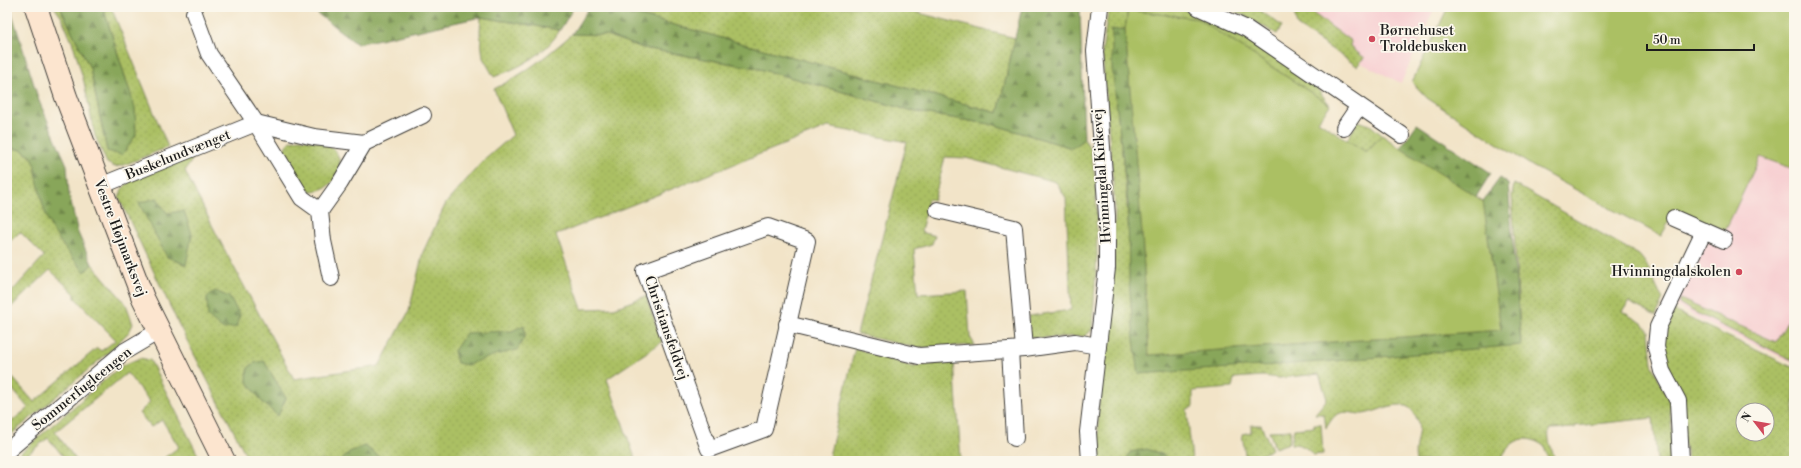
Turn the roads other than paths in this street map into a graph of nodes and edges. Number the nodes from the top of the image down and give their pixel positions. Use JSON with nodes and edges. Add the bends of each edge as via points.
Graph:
{"nodes":[{"id":1,"x":36,"y":7,"type":"edge"},
{"id":2,"x":1100,"y":7,"type":"edge"},
{"id":3,"x":1198,"y":7,"type":"edge"},
{"id":4,"x":194,"y":13,"type":"dead end"},
{"id":5,"x":1359,"y":106,"type":"junction"},
{"id":6,"x":423,"y":115,"type":"dead end"},
{"id":7,"x":256,"y":124,"type":"junction"},
{"id":8,"x":1344,"y":128,"type":"dead end"},
{"id":9,"x":1402,"y":135,"type":"dead end"},
{"id":10,"x":364,"y":143,"type":"junction"},
{"id":11,"x":100,"y":186,"type":"junction"},
{"id":12,"x":938,"y":210,"type":"dead end"},
{"id":13,"x":320,"y":211,"type":"junction"},
{"id":14,"x":1674,"y":218,"type":"dead end"},
{"id":15,"x":1704,"y":231,"type":"junction"},
{"id":16,"x":1724,"y":240,"type":"dead end"},
{"id":17,"x":331,"y":278,"type":"dead end"},
{"id":18,"x":787,"y":324,"type":"junction"},
{"id":19,"x":159,"y":331,"type":"junction"},
{"id":20,"x":1098,"y":346,"type":"junction"},
{"id":21,"x":1017,"y":349,"type":"junction"},
{"id":22,"x":1015,"y":438,"type":"dead end"},
{"id":23,"x":7,"y":451,"type":"edge"},
{"id":24,"x":224,"y":461,"type":"edge"},
{"id":25,"x":1090,"y":461,"type":"edge"},
{"id":26,"x":1682,"y":461,"type":"edge"}],
"edges":[{"from":1,"to":11,"type":"street","name":"Vestre Højmarksvej"},
{"from":2,"to":20,"type":"street","name":"Hvinningdal Kirkevej","via":[[1095,58],[1107,216],[1107,268]]},
{"from":3,"to":5,"type":"street","via":[[1247,29]]},
{"from":4,"to":7,"type":"street","via":[[209,54]]},
{"from":5,"to":8,"type":"street"},
{"from":5,"to":9,"type":"street"},
{"from":6,"to":10,"type":"street"},
{"from":7,"to":10,"type":"street","via":[[314,137]]},
{"from":7,"to":11,"type":"street","name":"Buskelundvænget"},
{"from":7,"to":13,"type":"street","via":[[302,198]]},
{"from":10,"to":13,"type":"street"},
{"from":11,"to":19,"type":"street","name":"Vestre Højmarksvej","via":[[143,298]]},
{"from":12,"to":21,"type":"street","via":[[1014,228]]},
{"from":13,"to":17,"type":"street"},
{"from":14,"to":15,"type":"street"},
{"from":15,"to":16,"type":"street"},
{"from":15,"to":26,"type":"street","via":[[1658,327],[1656,347],[1662,371],[1678,401]]},
{"from":18,"to":18,"type":"street","name":"Christiansfeldvej","via":[[764,429],[709,449],[645,271],[768,227],[807,241]]},
{"from":18,"to":21,"type":"street","via":[[919,356]]},
{"from":19,"to":23,"type":"street","name":"Sommerfugleengen","via":[[124,351]]},
{"from":19,"to":24,"type":"street","name":"Vestre Højmarksvej"},
{"from":20,"to":21,"type":"street","via":[[1075,342]]},
{"from":20,"to":25,"type":"street","via":[[1088,432]]},
{"from":21,"to":22,"type":"street"}]}
